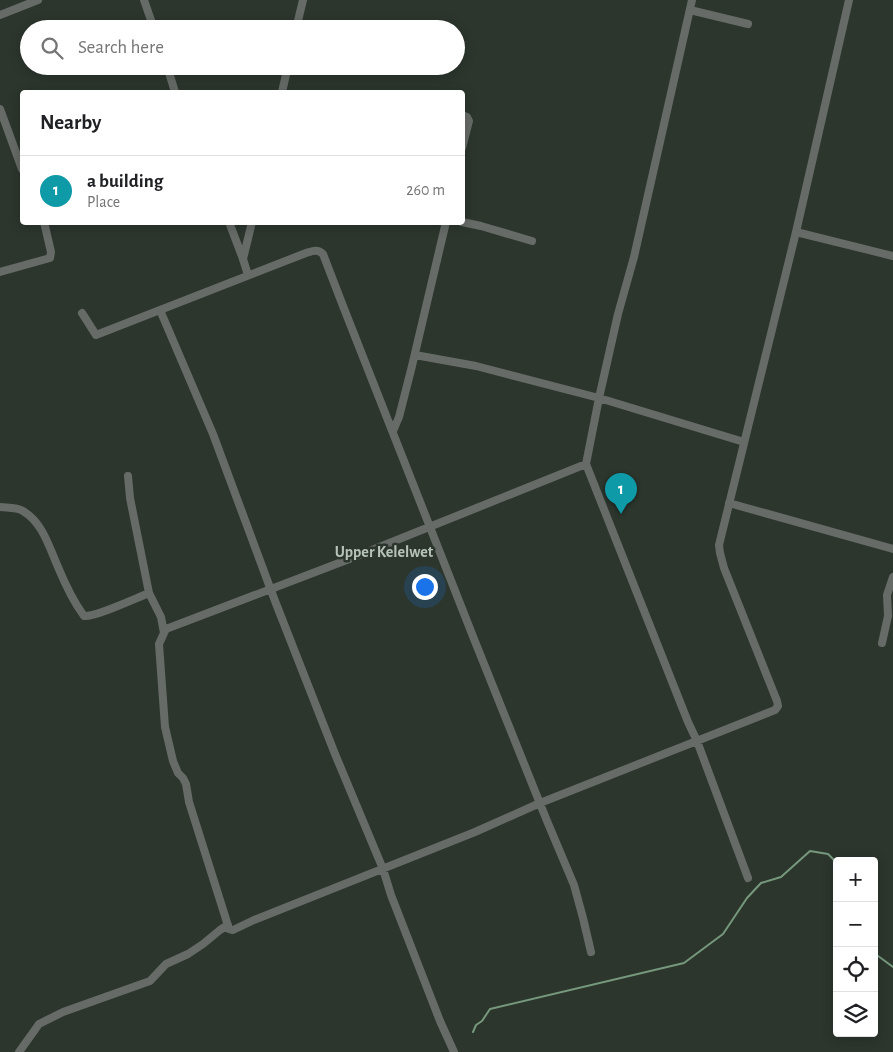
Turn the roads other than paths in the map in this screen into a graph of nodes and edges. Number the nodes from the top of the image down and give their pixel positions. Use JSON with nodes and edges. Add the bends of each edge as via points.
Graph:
{"nodes":[{"id":1,"x":38,"y":0,"type":"edge"},
{"id":2,"x":144,"y":0,"type":"edge"},
{"id":3,"x":303,"y":0,"type":"edge"},
{"id":4,"x":692,"y":0,"type":"edge"},
{"id":5,"x":849,"y":0,"type":"edge"},
{"id":6,"x":690,"y":10,"type":"junction"},
{"id":7,"x":0,"y":15,"type":"edge"},
{"id":8,"x":151,"y":20,"type":"edge"},
{"id":9,"x":298,"y":20,"type":"edge"},
{"id":10,"x":748,"y":24,"type":"dead end"},
{"id":11,"x":170,"y":75,"type":"edge"},
{"id":12,"x":286,"y":75,"type":"edge"},
{"id":13,"x":175,"y":90,"type":"edge"},
{"id":14,"x":282,"y":90,"type":"edge"},
{"id":15,"x":0,"y":109,"type":"edge"},
{"id":16,"x":465,"y":116,"type":"edge"},
{"id":17,"x":465,"y":136,"type":"edge"},
{"id":18,"x":20,"y":164,"type":"edge"},
{"id":19,"x":465,"y":223,"type":"edge"},
{"id":20,"x":45,"y":225,"type":"edge"},
{"id":21,"x":230,"y":225,"type":"edge"},
{"id":22,"x":251,"y":225,"type":"edge"},
{"id":23,"x":445,"y":225,"type":"edge"},
{"id":24,"x":796,"y":232,"type":"junction"},
{"id":25,"x":532,"y":241,"type":"dead end"},
{"id":26,"x":893,"y":256,"type":"edge"},
{"id":27,"x":244,"y":259,"type":"junction"},
{"id":28,"x":0,"y":272,"type":"edge"},
{"id":29,"x":248,"y":275,"type":"junction"},
{"id":30,"x":160,"y":310,"type":"junction"},
{"id":31,"x":82,"y":313,"type":"dead end"},
{"id":32,"x":415,"y":355,"type":"junction"},
{"id":33,"x":599,"y":398,"type":"junction"},
{"id":34,"x":393,"y":432,"type":"junction"},
{"id":35,"x":744,"y":442,"type":"junction"},
{"id":36,"x":586,"y":464,"type":"junction"},
{"id":37,"x":128,"y":476,"type":"dead end"},
{"id":38,"x":729,"y":504,"type":"junction"},
{"id":39,"x":0,"y":507,"type":"edge"},
{"id":40,"x":430,"y":527,"type":"junction"},
{"id":41,"x":893,"y":549,"type":"edge"},
{"id":42,"x":893,"y":577,"type":"edge"},
{"id":43,"x":270,"y":589,"type":"junction"},
{"id":44,"x":149,"y":593,"type":"junction"},
{"id":45,"x":164,"y":633,"type":"junction"},
{"id":46,"x":882,"y":643,"type":"dead end"},
{"id":47,"x":697,"y":741,"type":"junction"},
{"id":48,"x":540,"y":803,"type":"junction"},
{"id":49,"x":383,"y":869,"type":"junction"},
{"id":50,"x":748,"y":878,"type":"dead end"},
{"id":51,"x":228,"y":925,"type":"junction"},
{"id":52,"x":591,"y":952,"type":"dead end"},
{"id":53,"x":19,"y":1052,"type":"edge"},
{"id":54,"x":454,"y":1052,"type":"edge"}],
"edges":[{"from":1,"to":7,"type":"street"},
{"from":2,"to":8,"type":"street"},
{"from":3,"to":9,"type":"street"},
{"from":4,"to":6,"type":"street"},
{"from":5,"to":24,"type":"street"},
{"from":6,"to":10,"type":"street"},
{"from":6,"to":33,"type":"street"},
{"from":11,"to":13,"type":"street"},
{"from":12,"to":14,"type":"street"},
{"from":15,"to":18,"type":"street"},
{"from":16,"to":17,"type":"street","via":[[469,118]]},
{"from":19,"to":25,"type":"street"},
{"from":20,"to":28,"type":"street","via":[[50,258]]},
{"from":21,"to":27,"type":"street"},
{"from":22,"to":27,"type":"street"},
{"from":23,"to":32,"type":"street"},
{"from":24,"to":26,"type":"street"},
{"from":24,"to":35,"type":"street"},
{"from":27,"to":29,"type":"street"},
{"from":29,"to":30,"type":"street"},
{"from":29,"to":34,"type":"street","via":[[314,251],[324,254]]},
{"from":30,"to":31,"type":"street","via":[[96,335]]},
{"from":30,"to":43,"type":"street","via":[[213,434]]},
{"from":32,"to":33,"type":"street","via":[[476,366]]},
{"from":32,"to":34,"type":"street"},
{"from":33,"to":35,"type":"street"},
{"from":33,"to":36,"type":"street"},
{"from":34,"to":40,"type":"street"},
{"from":35,"to":38,"type":"street"},
{"from":36,"to":40,"type":"street"},
{"from":36,"to":47,"type":"street"},
{"from":37,"to":44,"type":"street"},
{"from":38,"to":41,"type":"street"},
{"from":38,"to":47,"type":"street","via":[[720,553],[778,706]]},
{"from":39,"to":44,"type":"street","via":[[22,510],[39,527],[84,616]]},
{"from":40,"to":43,"type":"street"},
{"from":40,"to":48,"type":"street"},
{"from":42,"to":46,"type":"street","via":[[887,595],[888,616]]},
{"from":43,"to":45,"type":"street","via":[[166,629]]},
{"from":43,"to":49,"type":"street"},
{"from":44,"to":45,"type":"street","via":[[161,616]]},
{"from":45,"to":51,"type":"street","via":[[158,644],[165,727],[173,761],[186,784]]},
{"from":47,"to":48,"type":"street"},
{"from":47,"to":50,"type":"street"},
{"from":48,"to":49,"type":"street"},
{"from":48,"to":52,"type":"street","via":[[574,884]]},
{"from":49,"to":51,"type":"street","via":[[233,930]]},
{"from":49,"to":54,"type":"street"},
{"from":51,"to":53,"type":"street","via":[[188,954],[166,964],[143,984],[63,1012],[39,1024]]}]}
